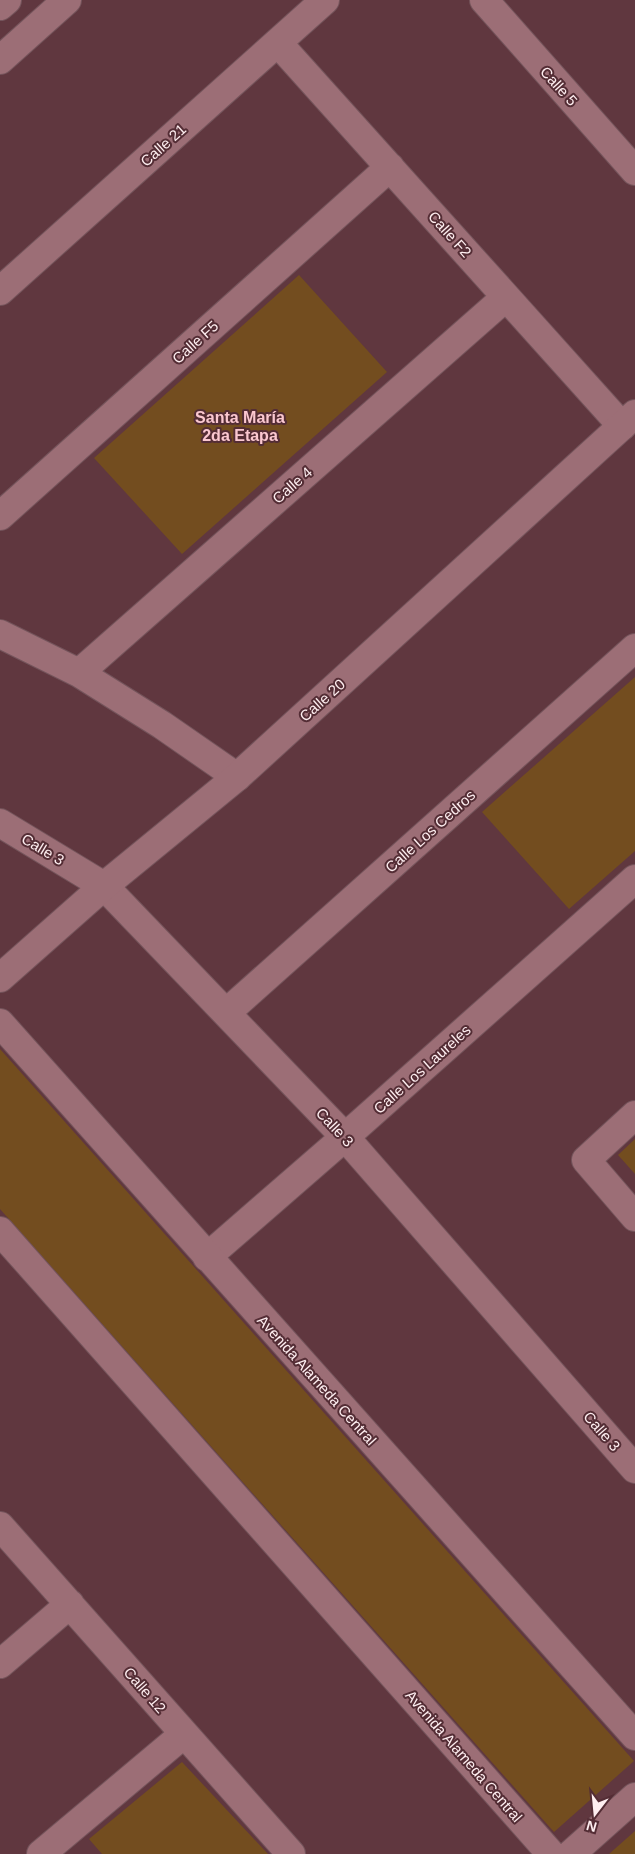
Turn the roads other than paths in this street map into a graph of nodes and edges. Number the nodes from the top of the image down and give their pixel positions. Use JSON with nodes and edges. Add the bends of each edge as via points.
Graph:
{"nodes":[{"id":1,"x":7,"y":0,"type":"edge"},
{"id":2,"x":67,"y":0,"type":"edge"},
{"id":3,"x":325,"y":0,"type":"edge"},
{"id":4,"x":484,"y":0,"type":"edge"},
{"id":5,"x":0,"y":6,"type":"edge"},
{"id":6,"x":278,"y":43,"type":"junction"},
{"id":7,"x":0,"y":60,"type":"edge"},
{"id":8,"x":390,"y":167,"type":"junction"},
{"id":9,"x":635,"y":171,"type":"edge"},
{"id":10,"x":0,"y":291,"type":"edge"},
{"id":11,"x":506,"y":297,"type":"junction"},
{"id":12,"x":628,"y":420,"type":"edge"},
{"id":13,"x":0,"y":516,"type":"edge"},
{"id":14,"x":0,"y":634,"type":"edge"},
{"id":15,"x":635,"y":648,"type":"edge"},
{"id":16,"x":79,"y":673,"type":"junction"},
{"id":17,"x":238,"y":777,"type":"junction"},
{"id":18,"x":0,"y":823,"type":"edge"},
{"id":19,"x":635,"y":879,"type":"edge"},
{"id":20,"x":104,"y":886,"type":"junction"},
{"id":21,"x":0,"y":978,"type":"edge"},
{"id":22,"x":226,"y":1013,"type":"junction"},
{"id":23,"x":0,"y":1023,"type":"edge"},
{"id":24,"x":635,"y":1116,"type":"edge"},
{"id":25,"x":345,"y":1138,"type":"junction"},
{"id":26,"x":635,"y":1217,"type":"edge"},
{"id":27,"x":0,"y":1231,"type":"edge"},
{"id":28,"x":207,"y":1257,"type":"junction"},
{"id":29,"x":635,"y":1469,"type":"edge"},
{"id":30,"x":0,"y":1526,"type":"edge"},
{"id":31,"x":70,"y":1604,"type":"junction"},
{"id":32,"x":0,"y":1664,"type":"edge"},
{"id":33,"x":184,"y":1734,"type":"junction"},
{"id":34,"x":635,"y":1736,"type":"edge"},
{"id":35,"x":635,"y":1797,"type":"edge"},
{"id":36,"x":41,"y":1854,"type":"edge"},
{"id":37,"x":291,"y":1854,"type":"edge"},
{"id":38,"x":551,"y":1854,"type":"edge"},
{"id":39,"x":571,"y":1854,"type":"edge"}],
"edges":[{"from":1,"to":5,"type":"street"},
{"from":2,"to":7,"type":"street"},
{"from":3,"to":6,"type":"street","name":"Calle 21"},
{"from":4,"to":9,"type":"street","name":"Calle 5"},
{"from":6,"to":8,"type":"street","name":"Calle F2"},
{"from":6,"to":10,"type":"street","name":"Calle 21"},
{"from":8,"to":11,"type":"street","name":"Calle F2"},
{"from":8,"to":13,"type":"street","name":"Calle F5"},
{"from":11,"to":12,"type":"street","name":"Calle F2"},
{"from":11,"to":16,"type":"street","name":"Calle 4"},
{"from":12,"to":17,"type":"street","name":"Calle 20"},
{"from":14,"to":16,"type":"street"},
{"from":15,"to":22,"type":"street","name":"Calle Los Cedros"},
{"from":16,"to":17,"type":"street"},
{"from":17,"to":20,"type":"street","name":"Calle 20"},
{"from":18,"to":20,"type":"street","name":"Calle 3"},
{"from":19,"to":25,"type":"street","name":"Calle Los Laureles"},
{"from":20,"to":21,"type":"street","name":"Calle 20"},
{"from":20,"to":22,"type":"street","name":"Calle 3"},
{"from":22,"to":25,"type":"street","name":"Calle 3"},
{"from":23,"to":28,"type":"street","name":"Avenida Alameda Central"},
{"from":24,"to":26,"type":"street","via":[[586,1160]]},
{"from":25,"to":28,"type":"street","name":"Calle Los Laureles"},
{"from":25,"to":29,"type":"street","name":"Calle 3"},
{"from":27,"to":38,"type":"street","name":"Avenida Alameda Central"},
{"from":28,"to":34,"type":"street","name":"Avenida Alameda Central"},
{"from":30,"to":31,"type":"street","name":"Calle 12"},
{"from":31,"to":32,"type":"street"},
{"from":31,"to":33,"type":"street","name":"Calle 12"},
{"from":33,"to":36,"type":"street"},
{"from":33,"to":37,"type":"street","name":"Calle 12"},
{"from":35,"to":39,"type":"street"}]}
